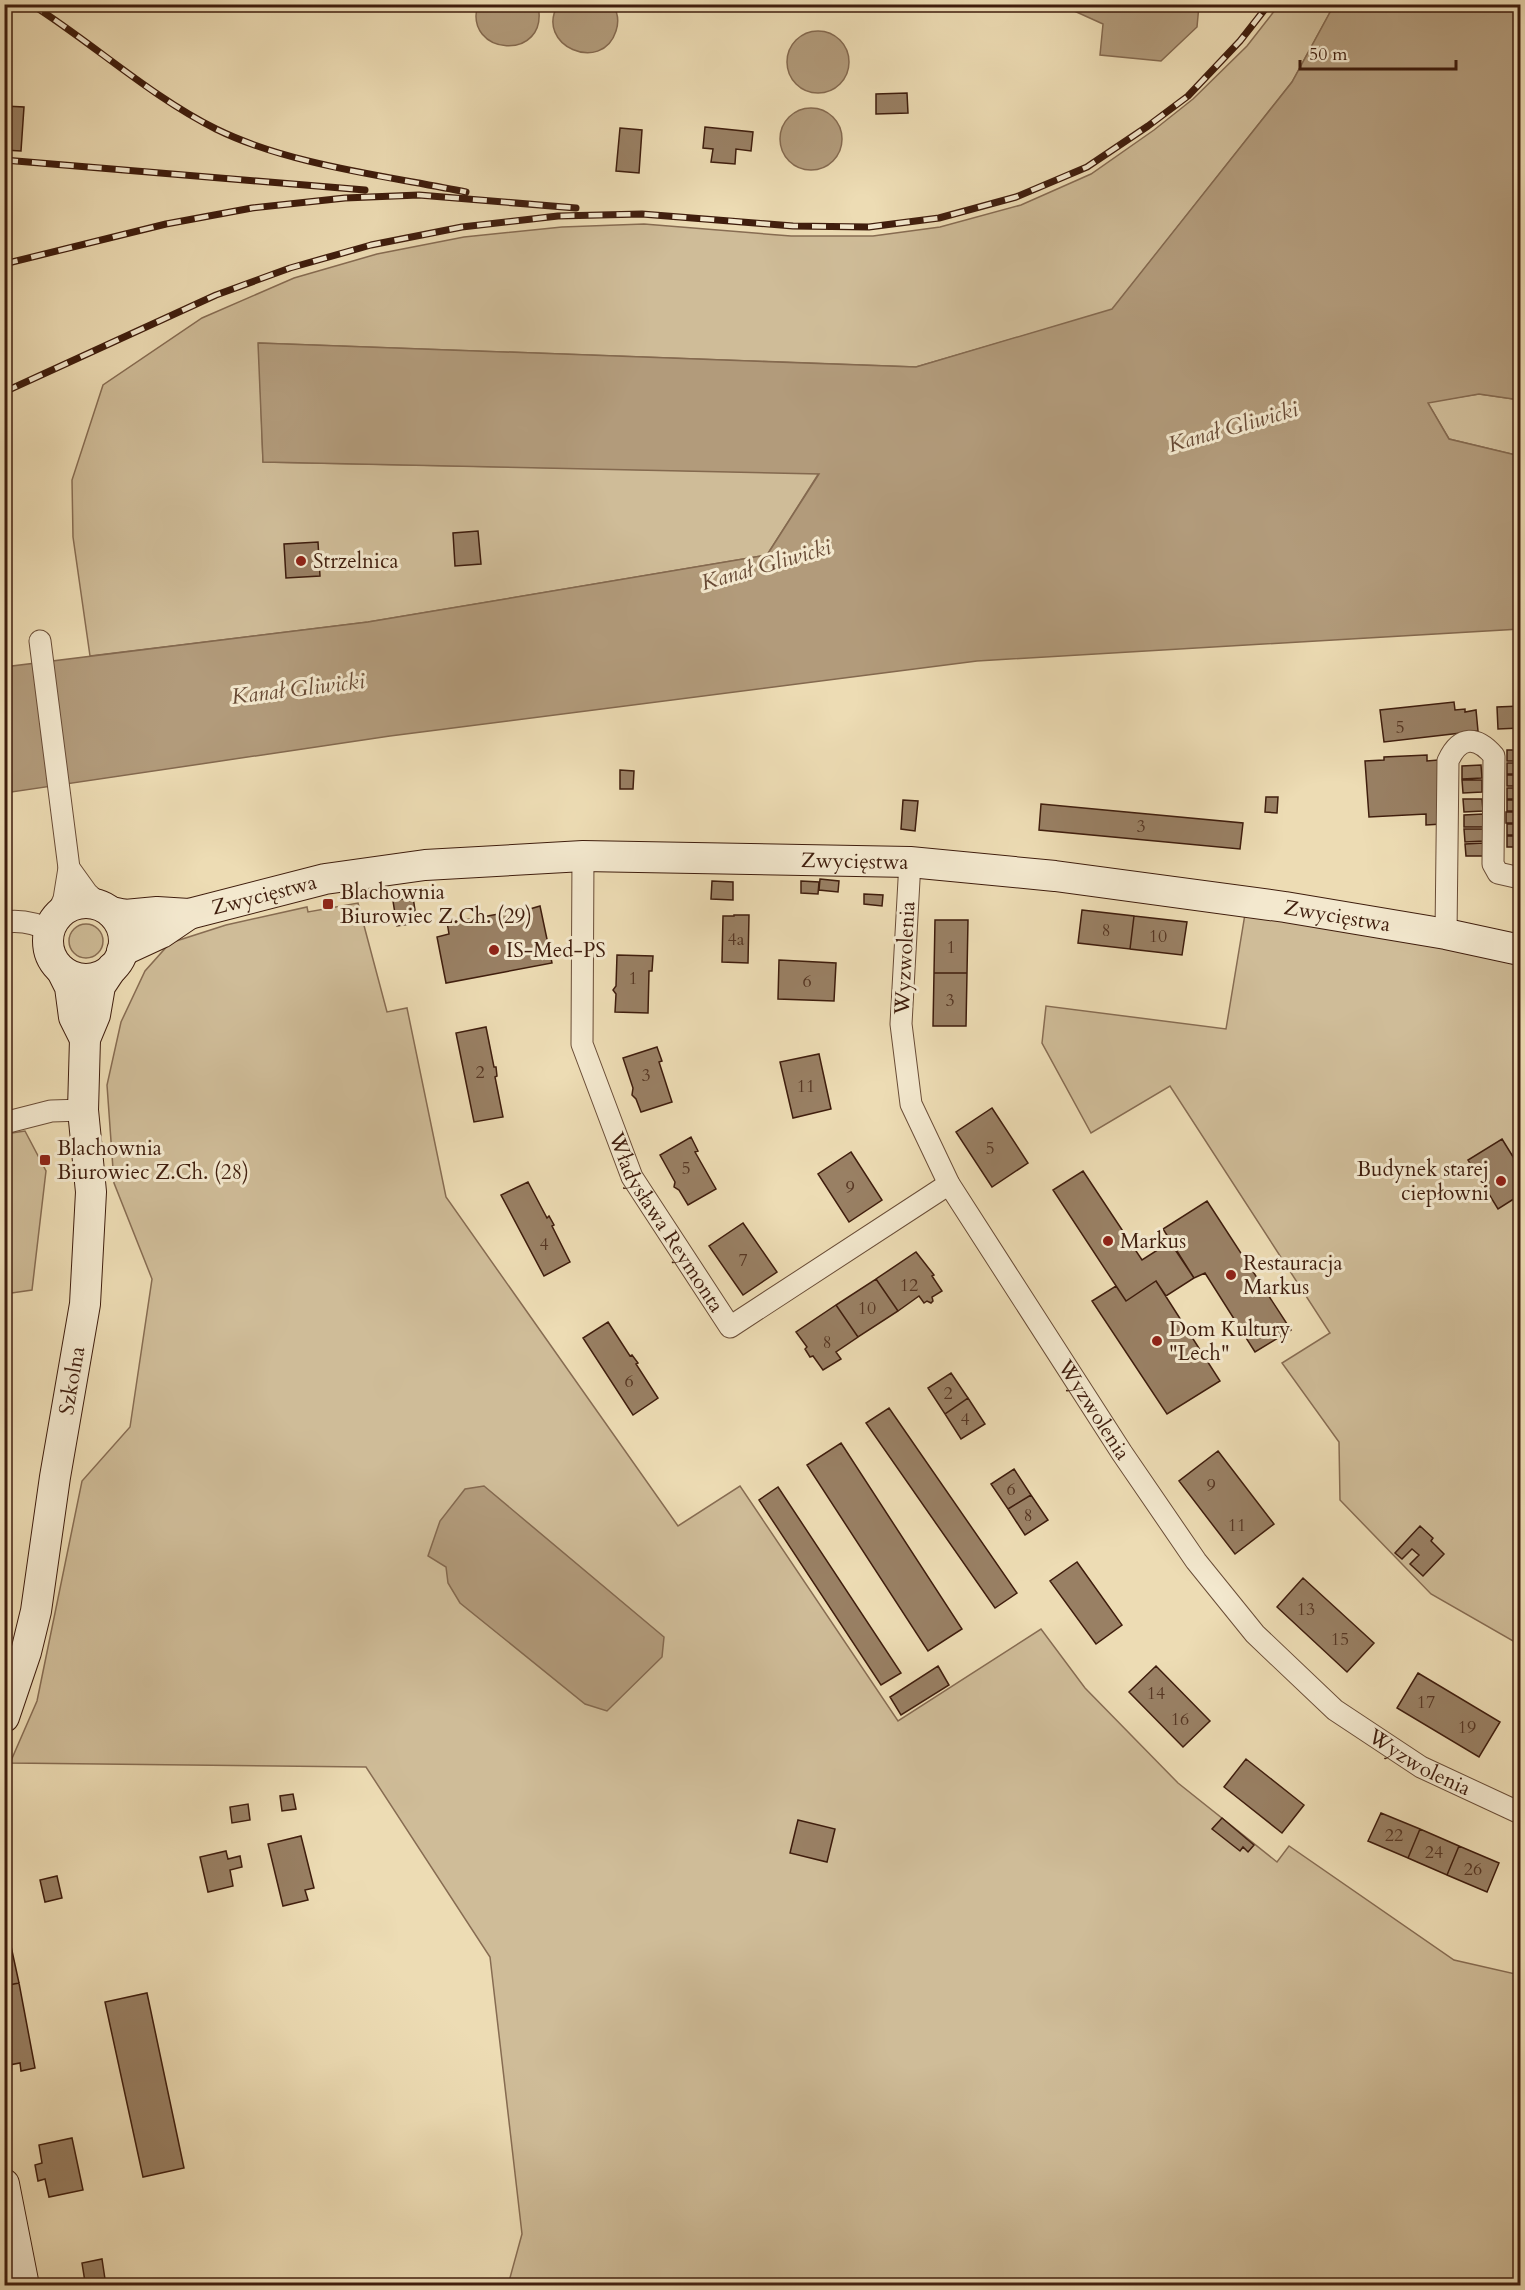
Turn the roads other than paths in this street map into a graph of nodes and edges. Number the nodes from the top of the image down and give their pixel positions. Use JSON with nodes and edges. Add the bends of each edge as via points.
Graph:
{"nodes":[{"id":1,"x":40,"y":645,"type":"dead end"},
{"id":2,"x":583,"y":856,"type":"junction"},
{"id":3,"x":910,"y":862,"type":"junction"},
{"id":4,"x":69,"y":868,"type":"junction"},
{"id":5,"x":1521,"y":878,"type":"edge"},
{"id":6,"x":105,"y":909,"type":"junction"},
{"id":7,"x":189,"y":914,"type":"junction"},
{"id":8,"x":4,"y":922,"type":"edge"},
{"id":9,"x":52,"y":925,"type":"junction"},
{"id":10,"x":1446,"y":934,"type":"junction"},
{"id":11,"x":1521,"y":950,"type":"edge"},
{"id":12,"x":117,"y":960,"type":"junction"},
{"id":13,"x":62,"y":970,"type":"junction"},
{"id":14,"x":85,"y":1039,"type":"junction"},
{"id":15,"x":83,"y":1110,"type":"junction"},
{"id":16,"x":4,"y":1124,"type":"edge"},
{"id":17,"x":949,"y":1184,"type":"junction"},
{"id":18,"x":4,"y":1717,"type":"edge"},
{"id":19,"x":1521,"y":1813,"type":"edge"},
{"id":20,"x":4,"y":2184,"type":"edge"},
{"id":21,"x":24,"y":2286,"type":"edge"}],
"edges":[{"from":1,"to":4,"type":"street"},
{"from":2,"to":3,"type":"street","name":"Zwycięstwa"},
{"from":2,"to":7,"type":"street","name":"Zwycięstwa","via":[[425,865],[325,879]]},
{"from":2,"to":17,"type":"street","name":"Władysława Reymonta","via":[[582,1044],[632,1177],[730,1327]]},
{"from":3,"to":10,"type":"street","name":"Zwycięstwa","via":[[1055,876],[1276,905]]},
{"from":3,"to":17,"type":"street","name":"Wyzwolenia","via":[[901,1024],[911,1104]]},
{"from":4,"to":6,"type":"street"},
{"from":4,"to":9,"type":"street","via":[[64,899]]},
{"from":5,"to":10,"type":"street","via":[[1498,873],[1493,864],[1494,756],[1477,742],[1463,742],[1454,748],[1448,761]]},
{"from":6,"to":7,"type":"street","name":"Zwycięstwa","via":[[125,915]]},
{"from":6,"to":9,"type":"street","via":[[87,903],[75,905],[63,910]]},
{"from":6,"to":12,"type":"street","via":[[122,930]]},
{"from":7,"to":12,"type":"street","name":"Zwycięstwa"},
{"from":8,"to":9,"type":"street"},
{"from":9,"to":13,"type":"street","via":[[50,953]]},
{"from":10,"to":11,"type":"street","name":"Zwycięstwa"},
{"from":12,"to":13,"type":"street","via":[[103,975],[92,978]]},
{"from":12,"to":14,"type":"street","name":"Szkolna","via":[[100,986],[95,1016]]},
{"from":13,"to":14,"type":"street","name":"Szkolna","via":[[70,987],[74,1017]]},
{"from":14,"to":15,"type":"street","name":"Szkolna"},
{"from":15,"to":16,"type":"street","via":[[51,1112]]},
{"from":15,"to":18,"type":"street","name":"Szkolna","via":[[91,1192],[85,1304],[36,1611]]},
{"from":17,"to":19,"type":"street","name":"Wyzwolenia","via":[[1122,1453],[1183,1542],[1255,1634],[1335,1710],[1421,1767]]},
{"from":20,"to":21,"type":"street"}]}
